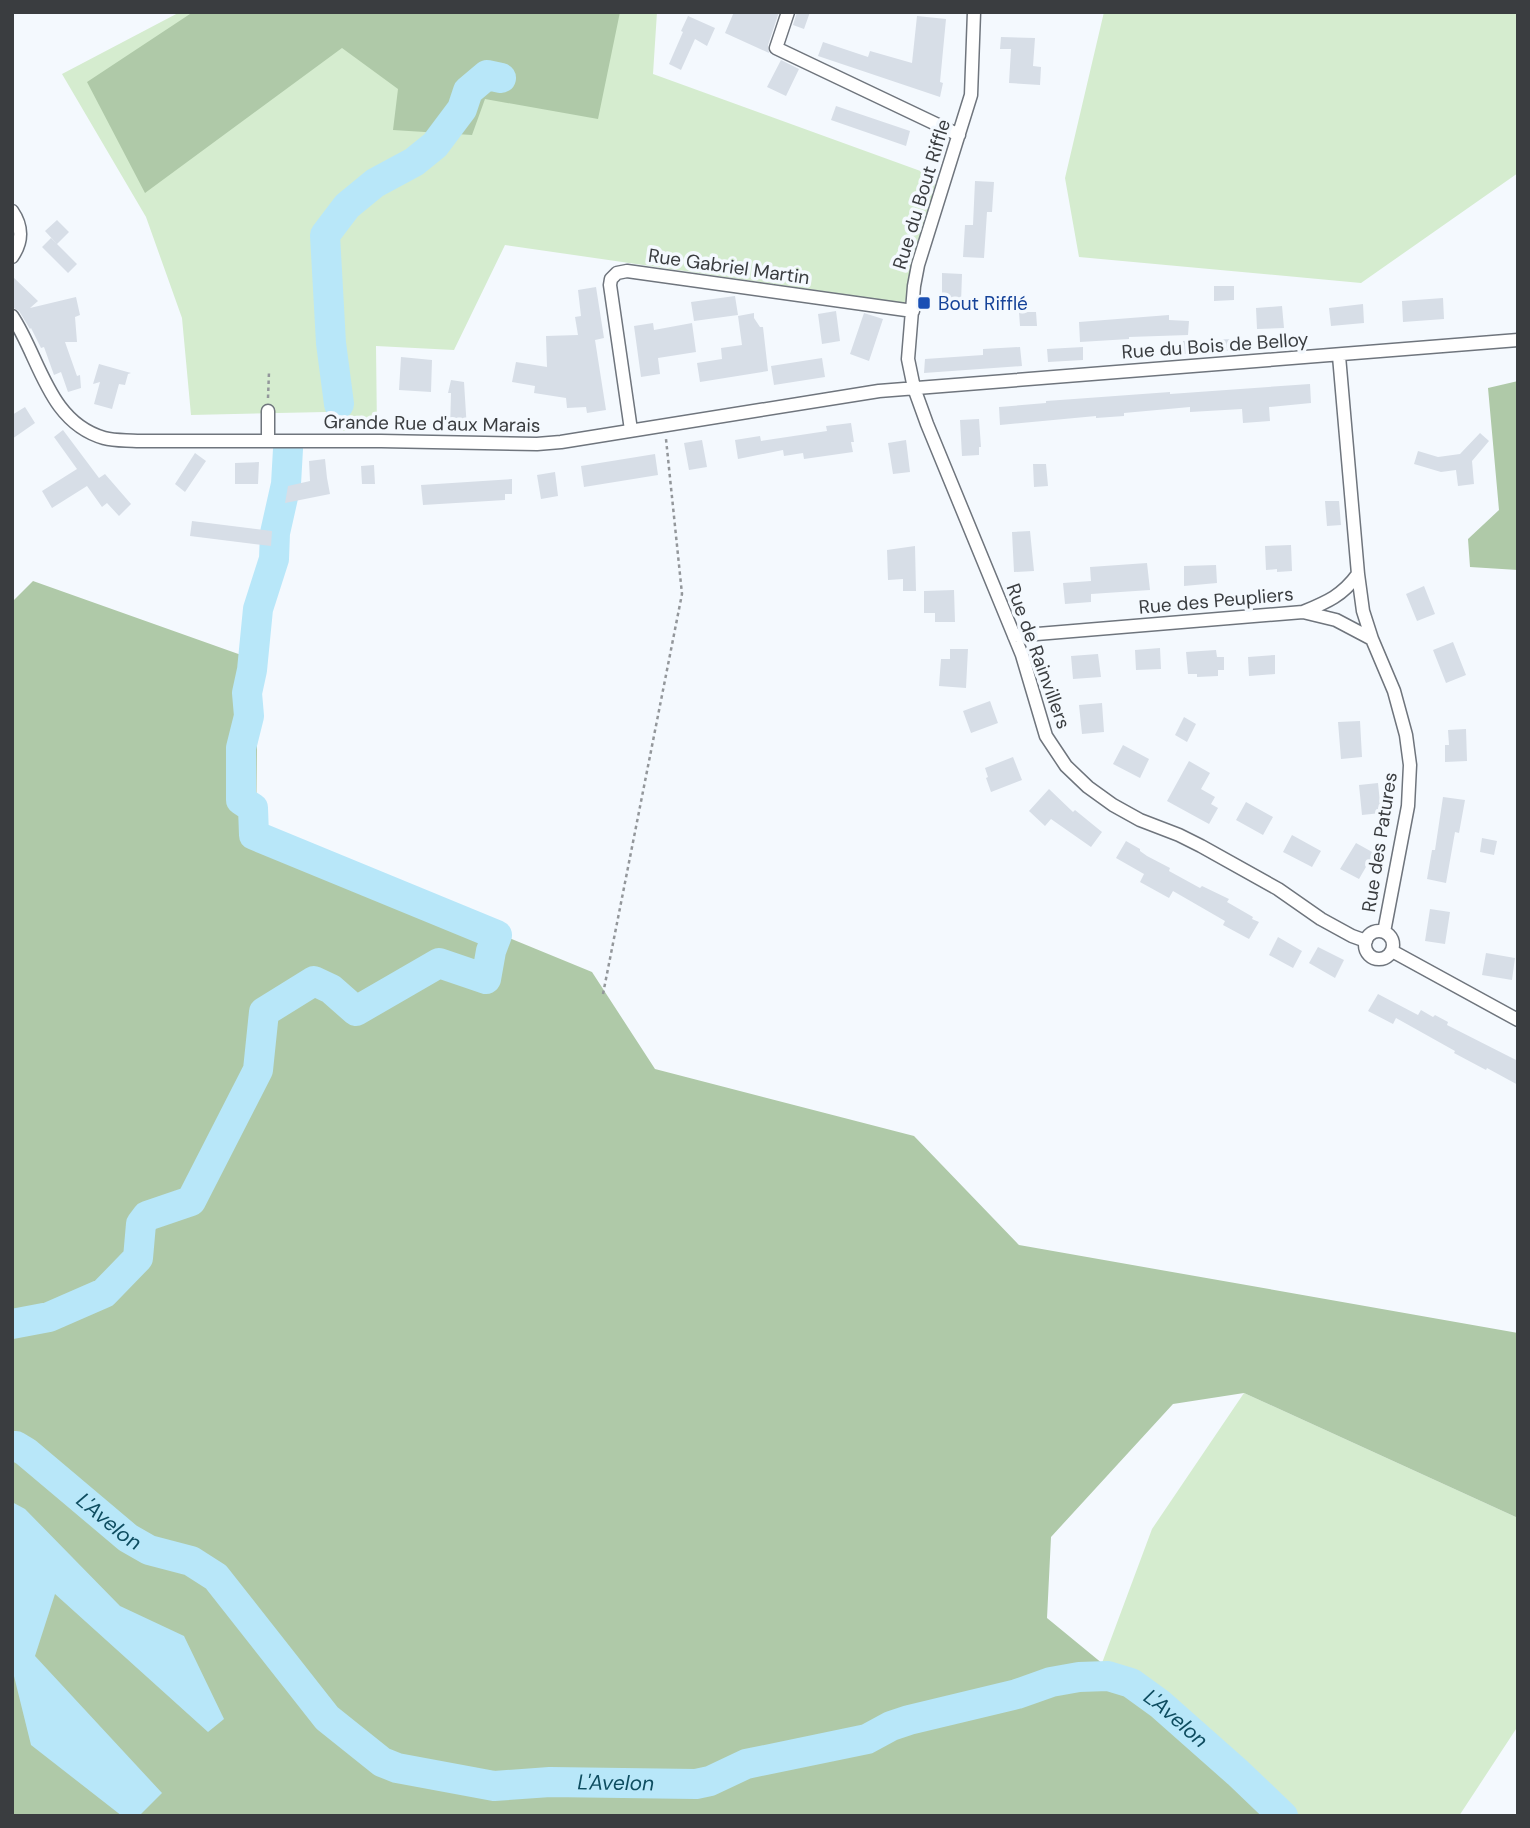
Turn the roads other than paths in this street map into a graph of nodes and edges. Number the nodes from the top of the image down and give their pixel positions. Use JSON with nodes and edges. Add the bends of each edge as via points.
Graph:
{"nodes":[{"id":1,"x":789,"y":12,"type":"edge"},
{"id":2,"x":974,"y":12,"type":"edge"},
{"id":3,"x":959,"y":135,"type":"junction"},
{"id":4,"x":12,"y":211,"type":"edge"},
{"id":5,"x":12,"y":257,"type":"edge"},
{"id":6,"x":912,"y":311,"type":"junction"},
{"id":7,"x":12,"y":316,"type":"edge"},
{"id":8,"x":1518,"y":340,"type":"edge"},
{"id":9,"x":1339,"y":356,"type":"junction"},
{"id":10,"x":914,"y":388,"type":"junction"},
{"id":11,"x":268,"y":411,"type":"road end"},
{"id":12,"x":631,"y":430,"type":"junction"},
{"id":13,"x":268,"y":441,"type":"junction"},
{"id":14,"x":1358,"y":574,"type":"junction"},
{"id":15,"x":1303,"y":612,"type":"junction"},
{"id":16,"x":1014,"y":636,"type":"junction"},
{"id":17,"x":1372,"y":639,"type":"junction"},
{"id":18,"x":1384,"y":932,"type":"junction"},
{"id":19,"x":1366,"y":941,"type":"junction"},
{"id":20,"x":1392,"y":951,"type":"junction"},
{"id":21,"x":1518,"y":1020,"type":"edge"}],
"edges":[{"from":1,"to":3,"type":"street","via":[[776,48]]},
{"from":2,"to":3,"type":"street","name":"Rue du Bout Riffle","via":[[972,83]]},
{"from":3,"to":6,"type":"street","name":"Rue du Bout Riffle","via":[[918,265]]},
{"from":4,"to":5,"type":"street","via":[[21,231]]},
{"from":6,"to":10,"type":"street","name":"Rue du Bout Riffle","via":[[908,359]]},
{"from":6,"to":12,"type":"street","name":"Rue Gabriel Martin","via":[[617,273],[610,285]]},
{"from":7,"to":13,"type":"street","name":"Grande Rue d'aux Marais","via":[[58,405],[94,434],[137,441]]},
{"from":8,"to":9,"type":"street","name":"Rue du Bois de Belloy"},
{"from":9,"to":10,"type":"street","name":"Rue du Bois de Belloy"},
{"from":9,"to":14,"type":"street"},
{"from":10,"to":12,"type":"street","name":"Grande Rue d'aux Marais"},
{"from":10,"to":16,"type":"street","name":"Rue de Rainvillers"},
{"from":11,"to":13,"type":"street"},
{"from":12,"to":13,"type":"street","name":"Grande Rue d'aux Marais","via":[[537,444]]},
{"from":14,"to":15,"type":"street","name":"Rue des Peupliers","via":[[1334,598]]},
{"from":14,"to":17,"type":"street","name":"Rue des Patures"},
{"from":15,"to":16,"type":"street","name":"Rue des Peupliers"},
{"from":15,"to":17,"type":"street","via":[[1336,620]]},
{"from":16,"to":19,"type":"street","name":"Rue de Rainvillers","via":[[1046,736],[1082,782],[1113,805],[1201,846]]},
{"from":17,"to":18,"type":"street","name":"Rue des Patures","via":[[1398,705],[1410,765],[1408,806]]},
{"from":18,"to":19,"type":"street","via":[[1371,934]]},
{"from":18,"to":20,"type":"street","via":[[1392,939]]},
{"from":19,"to":20,"type":"street","via":[[1374,958],[1382,959]]},
{"from":20,"to":21,"type":"street"}]}
